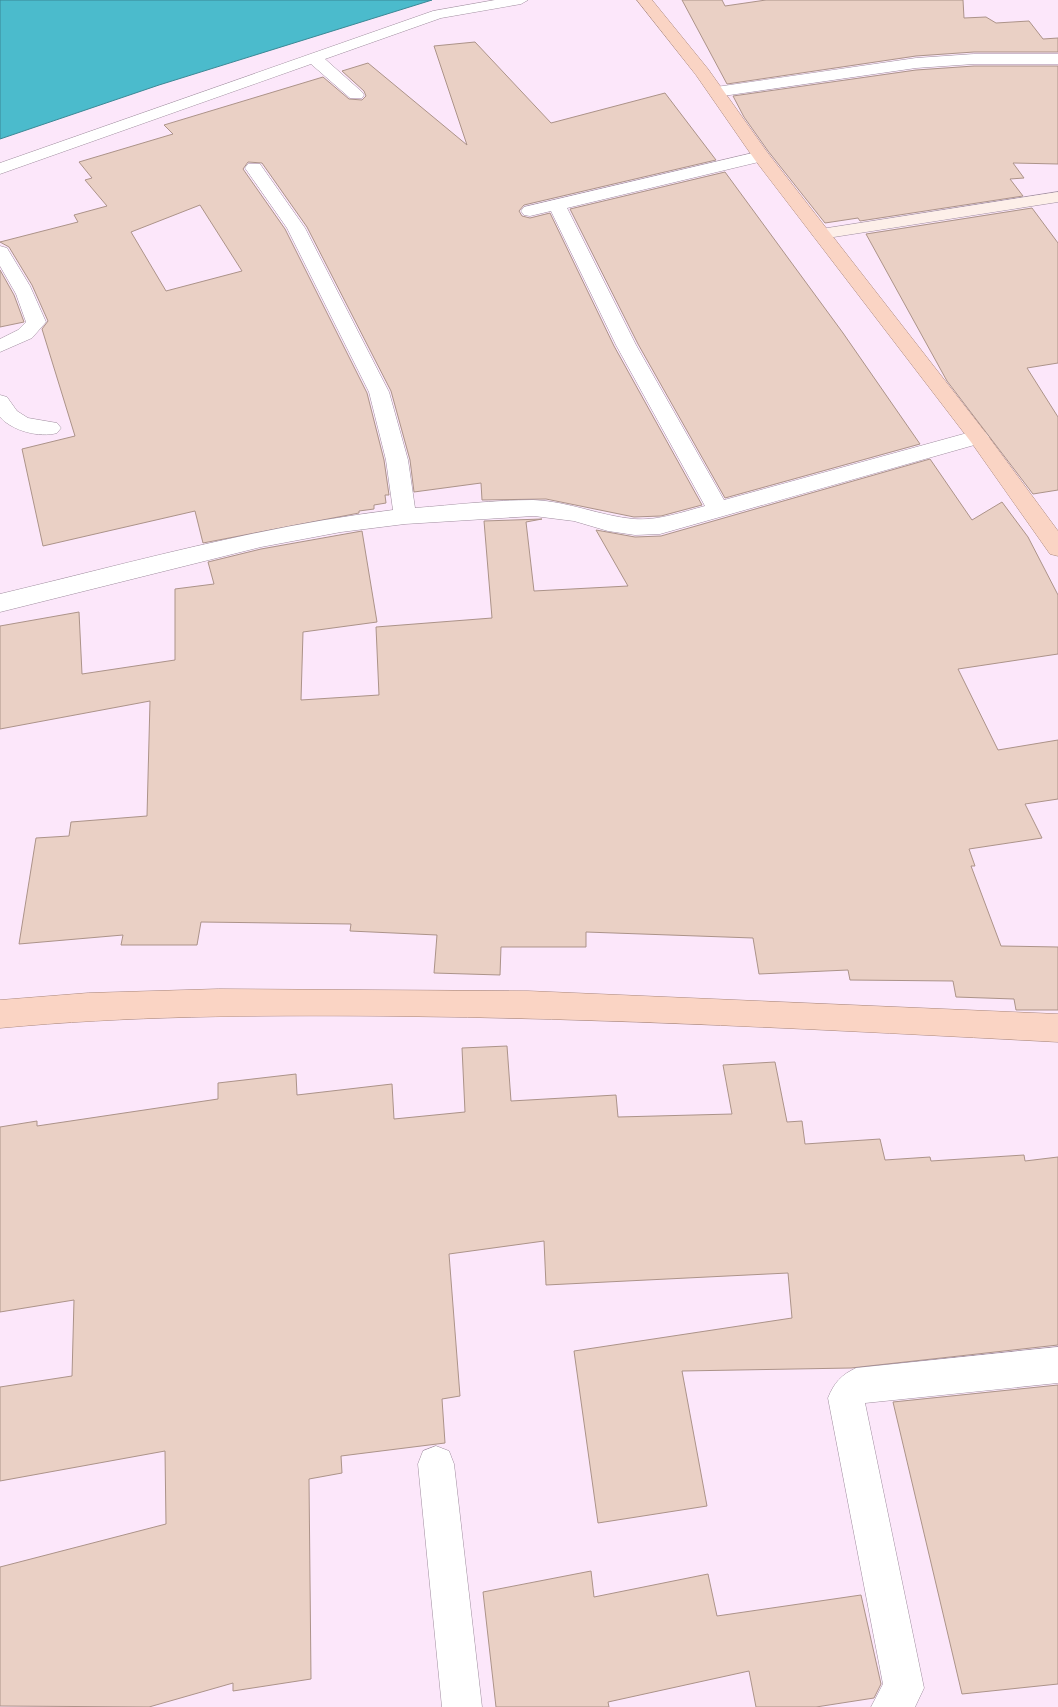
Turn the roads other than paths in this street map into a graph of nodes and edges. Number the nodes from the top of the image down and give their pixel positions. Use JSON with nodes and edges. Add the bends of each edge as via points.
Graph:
{"nodes":[{"id":1,"x":521,"y":0,"type":"edge"},
{"id":2,"x":644,"y":0,"type":"edge"},
{"id":3,"x":316,"y":59,"type":"junction"},
{"id":4,"x":1058,"y":59,"type":"edge"},
{"id":5,"x":716,"y":92,"type":"junction"},
{"id":6,"x":356,"y":95,"type":"dead end"},
{"id":7,"x":761,"y":156,"type":"junction"},
{"id":8,"x":254,"y":168,"type":"dead end"},
{"id":9,"x":0,"y":169,"type":"edge"},
{"id":10,"x":1058,"y":197,"type":"edge"},
{"id":11,"x":557,"y":206,"type":"junction"},
{"id":12,"x":530,"y":211,"type":"dead end"},
{"id":13,"x":821,"y":234,"type":"junction"},
{"id":14,"x":0,"y":252,"type":"edge"},
{"id":15,"x":0,"y":346,"type":"edge"},
{"id":16,"x":0,"y":402,"type":"edge"},
{"id":17,"x":50,"y":428,"type":"dead end"},
{"id":18,"x":978,"y":437,"type":"junction"},
{"id":19,"x":719,"y":511,"type":"junction"},
{"id":20,"x":405,"y":516,"type":"junction"},
{"id":21,"x":1058,"y":548,"type":"edge"},
{"id":22,"x":0,"y":604,"type":"edge"},
{"id":23,"x":0,"y":1014,"type":"edge"},
{"id":24,"x":1058,"y":1028,"type":"edge"},
{"id":25,"x":1058,"y":1365,"type":"edge"},
{"id":26,"x":436,"y":1464,"type":"dead end"},
{"id":27,"x":462,"y":1707,"type":"edge"},
{"id":28,"x":891,"y":1707,"type":"edge"}],
"edges":[{"from":1,"to":3,"type":"street","via":[[438,14]]},
{"from":2,"to":5,"type":"highway"},
{"from":3,"to":6,"type":"street"},
{"from":3,"to":9,"type":"street"},
{"from":4,"to":5,"type":"street","via":[[916,63]]},
{"from":5,"to":7,"type":"highway"},
{"from":7,"to":11,"type":"street"},
{"from":7,"to":13,"type":"highway"},
{"from":8,"to":20,"type":"street","via":[[296,228],[379,392],[397,460]]},
{"from":10,"to":13,"type":"main road"},
{"from":11,"to":12,"type":"street"},
{"from":11,"to":19,"type":"street","via":[[626,345]]},
{"from":13,"to":18,"type":"highway"},
{"from":14,"to":15,"type":"street","via":[[36,322],[30,331]]},
{"from":16,"to":17,"type":"street","via":[[14,420]]},
{"from":18,"to":19,"type":"street"},
{"from":18,"to":21,"type":"highway"},
{"from":19,"to":20,"type":"street","via":[[660,526],[635,527],[534,508]]},
{"from":20,"to":22,"type":"street","via":[[261,539]]},
{"from":23,"to":24,"type":"highway","via":[[121,1004],[413,1002],[564,1005]]},
{"from":25,"to":28,"type":"street","via":[[856,1386],[846,1398],[904,1688]]},
{"from":26,"to":27,"type":"street"}]}
